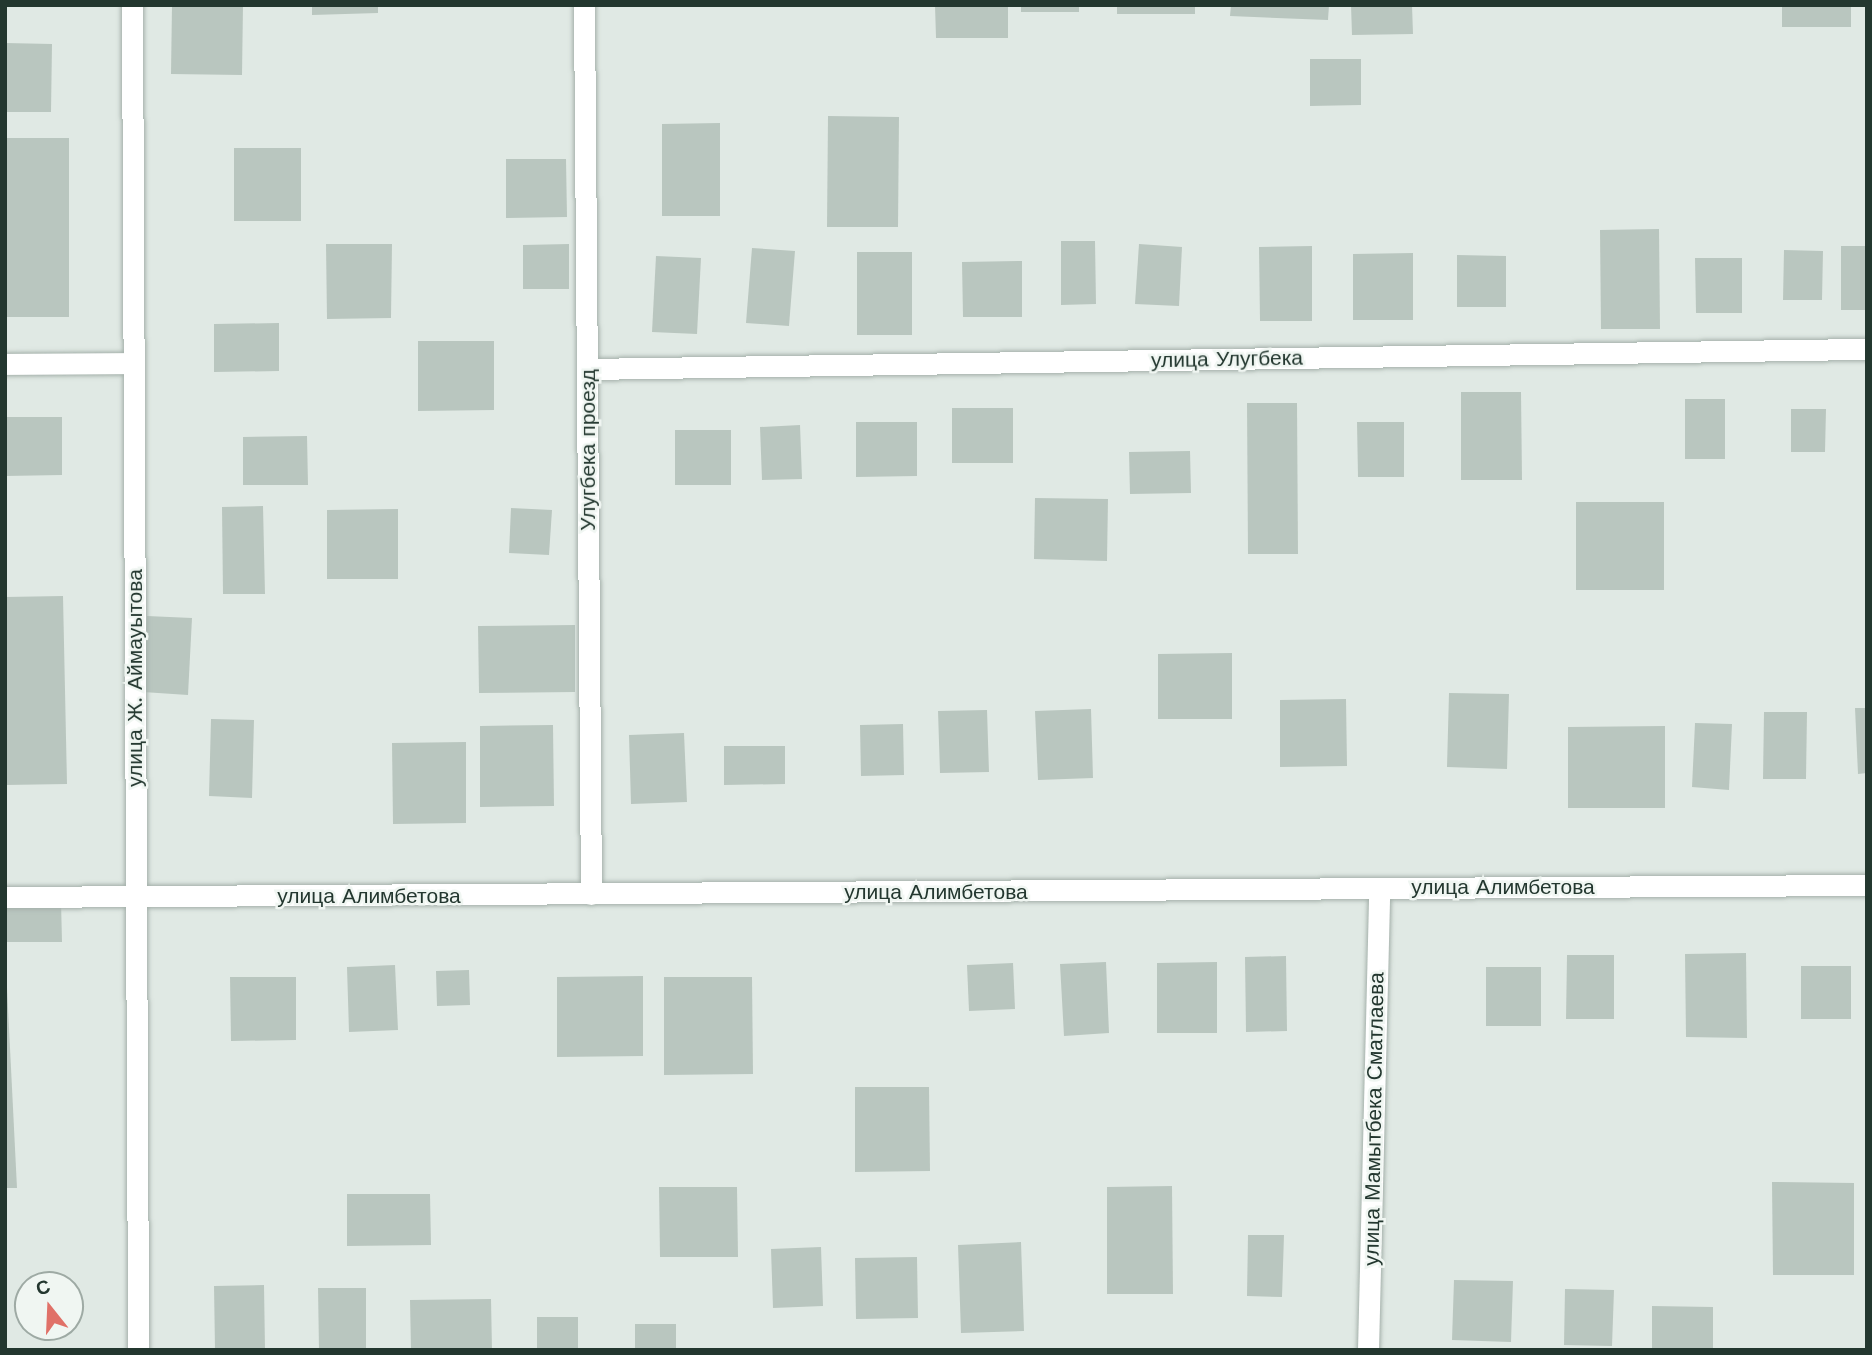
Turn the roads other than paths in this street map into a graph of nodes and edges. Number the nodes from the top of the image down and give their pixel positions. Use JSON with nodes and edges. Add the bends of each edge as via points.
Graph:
{"nodes":[{"id":1,"x":132,"y":5,"type":"edge"},
{"id":2,"x":584,"y":5,"type":"edge"},
{"id":3,"x":1867,"y":349,"type":"edge"},
{"id":4,"x":133,"y":363,"type":"junction"},
{"id":5,"x":5,"y":365,"type":"edge"},
{"id":6,"x":587,"y":369,"type":"junction"},
{"id":7,"x":1867,"y":885,"type":"edge"},
{"id":8,"x":1379,"y":888,"type":"junction"},
{"id":9,"x":591,"y":894,"type":"junction"},
{"id":10,"x":5,"y":897,"type":"edge"},
{"id":11,"x":136,"y":898,"type":"junction"},
{"id":12,"x":138,"y":1350,"type":"edge"},
{"id":13,"x":1368,"y":1350,"type":"edge"}],
"edges":[{"from":1,"to":4,"type":"street","name":"улица Ж. Аймауытова"},
{"from":2,"to":6,"type":"street","name":"Улугбека проезд"},
{"from":3,"to":6,"type":"street","name":"улица Улугбека"},
{"from":4,"to":5,"type":"street"},
{"from":4,"to":11,"type":"street","name":"улица Ж. Аймауытова"},
{"from":6,"to":9,"type":"street","name":"Улугбека проезд"},
{"from":7,"to":8,"type":"street","name":"улица Алимбетова"},
{"from":8,"to":9,"type":"street","name":"улица Алимбетова"},
{"from":8,"to":13,"type":"street","name":"улица Мамытбека Сматлаева"},
{"from":9,"to":11,"type":"street","name":"улица Алимбетова"},
{"from":10,"to":11,"type":"street","name":"улица Алимбетова"},
{"from":11,"to":12,"type":"street","name":"улица Ж. Аймауытова"}]}
